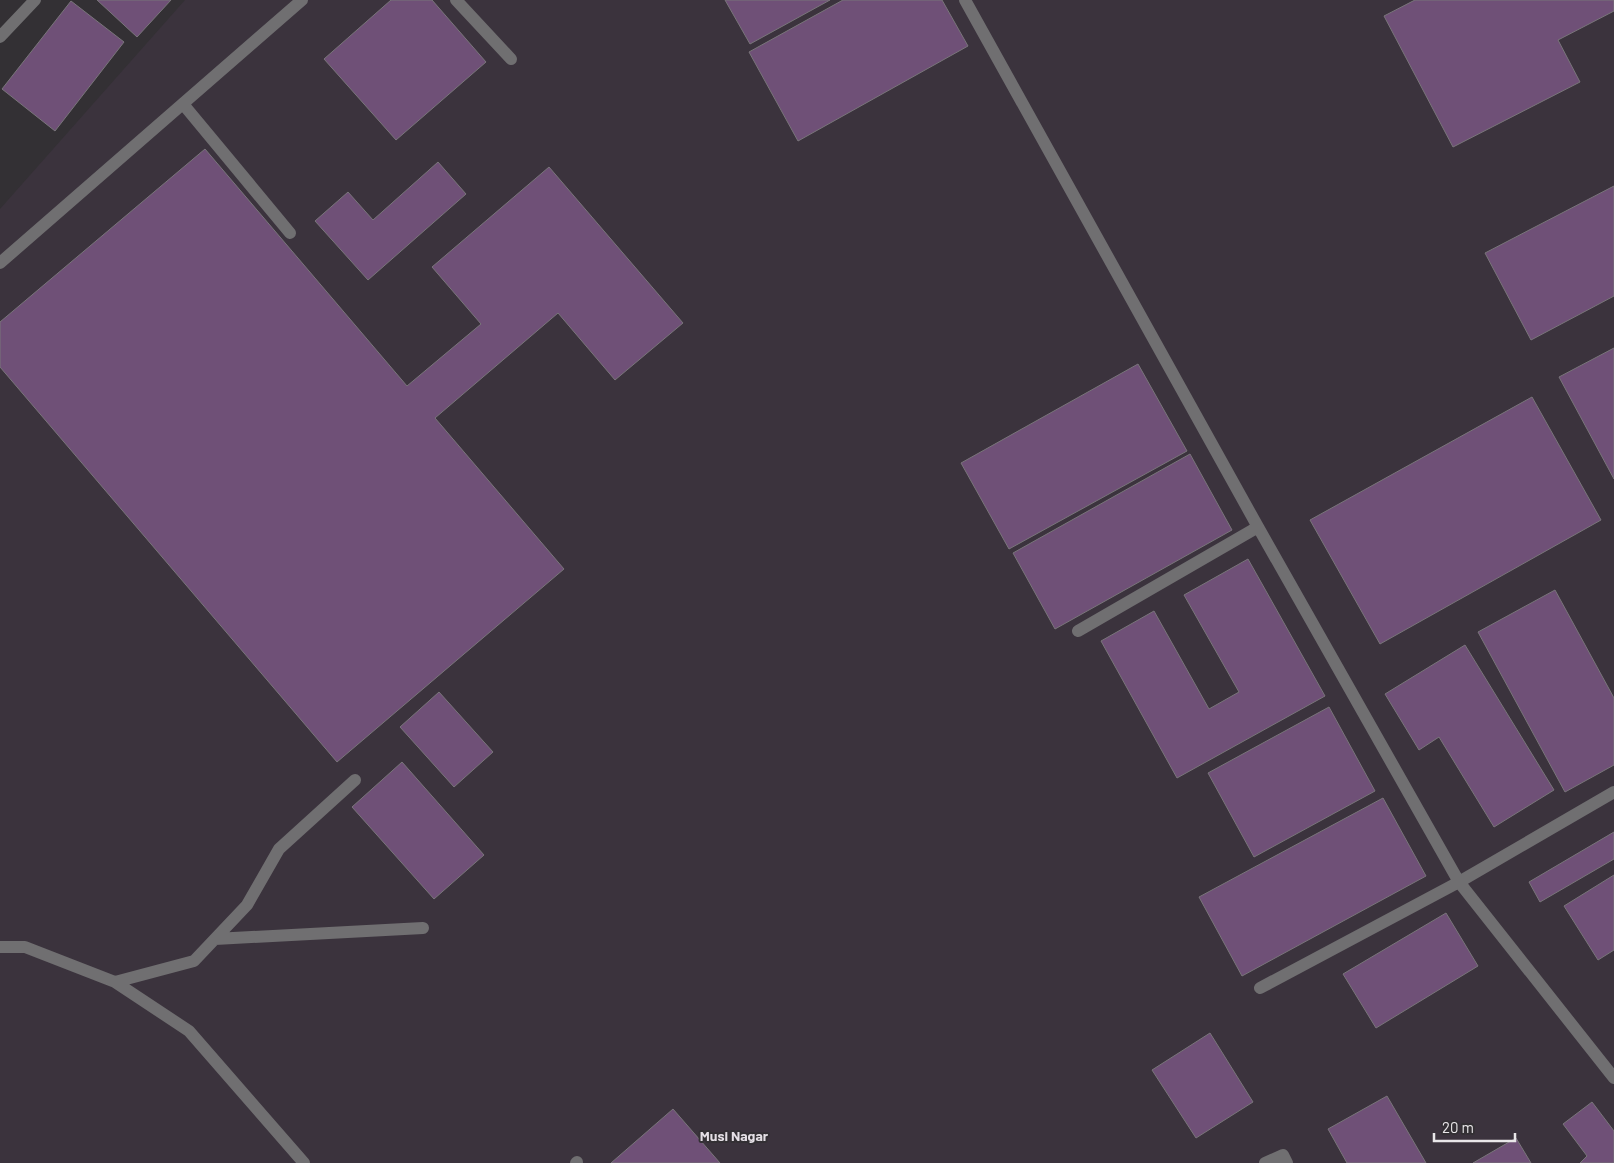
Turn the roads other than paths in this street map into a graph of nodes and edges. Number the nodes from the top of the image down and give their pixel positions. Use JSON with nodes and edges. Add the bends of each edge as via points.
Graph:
{"nodes":[{"id":1,"x":35,"y":0,"type":"edge"},
{"id":2,"x":302,"y":0,"type":"edge"},
{"id":3,"x":456,"y":0,"type":"edge"},
{"id":4,"x":965,"y":0,"type":"edge"},
{"id":5,"x":0,"y":37,"type":"edge"},
{"id":6,"x":511,"y":59,"type":"dead end"},
{"id":7,"x":183,"y":104,"type":"junction"},
{"id":8,"x":290,"y":233,"type":"dead end"},
{"id":9,"x":0,"y":263,"type":"edge"},
{"id":10,"x":1258,"y":527,"type":"junction"},
{"id":11,"x":1078,"y":631,"type":"dead end"},
{"id":12,"x":355,"y":780,"type":"dead end"},
{"id":13,"x":1614,"y":792,"type":"edge"},
{"id":14,"x":1459,"y":882,"type":"junction"},
{"id":15,"x":423,"y":928,"type":"dead end"},
{"id":16,"x":215,"y":939,"type":"junction"},
{"id":17,"x":0,"y":947,"type":"edge"},
{"id":18,"x":115,"y":982,"type":"junction"},
{"id":19,"x":1260,"y":988,"type":"dead end"},
{"id":20,"x":1614,"y":1078,"type":"edge"},
{"id":21,"x":304,"y":1163,"type":"edge"},
{"id":22,"x":1265,"y":1163,"type":"edge"},
{"id":23,"x":1287,"y":1163,"type":"edge"}],
"edges":[{"from":1,"to":5,"type":"street"},
{"from":2,"to":7,"type":"street"},
{"from":3,"to":6,"type":"street"},
{"from":4,"to":10,"type":"street"},
{"from":7,"to":8,"type":"street"},
{"from":7,"to":9,"type":"street"},
{"from":10,"to":11,"type":"street"},
{"from":10,"to":14,"type":"street"},
{"from":12,"to":16,"type":"street","via":[[279,849],[247,905]]},
{"from":13,"to":14,"type":"street"},
{"from":14,"to":19,"type":"street"},
{"from":14,"to":20,"type":"street"},
{"from":15,"to":16,"type":"street"},
{"from":16,"to":18,"type":"street","via":[[194,962]]},
{"from":17,"to":18,"type":"street","via":[[24,947]]},
{"from":18,"to":21,"type":"street","via":[[189,1031]]},
{"from":22,"to":23,"type":"street","via":[[1283,1155]]}]}
